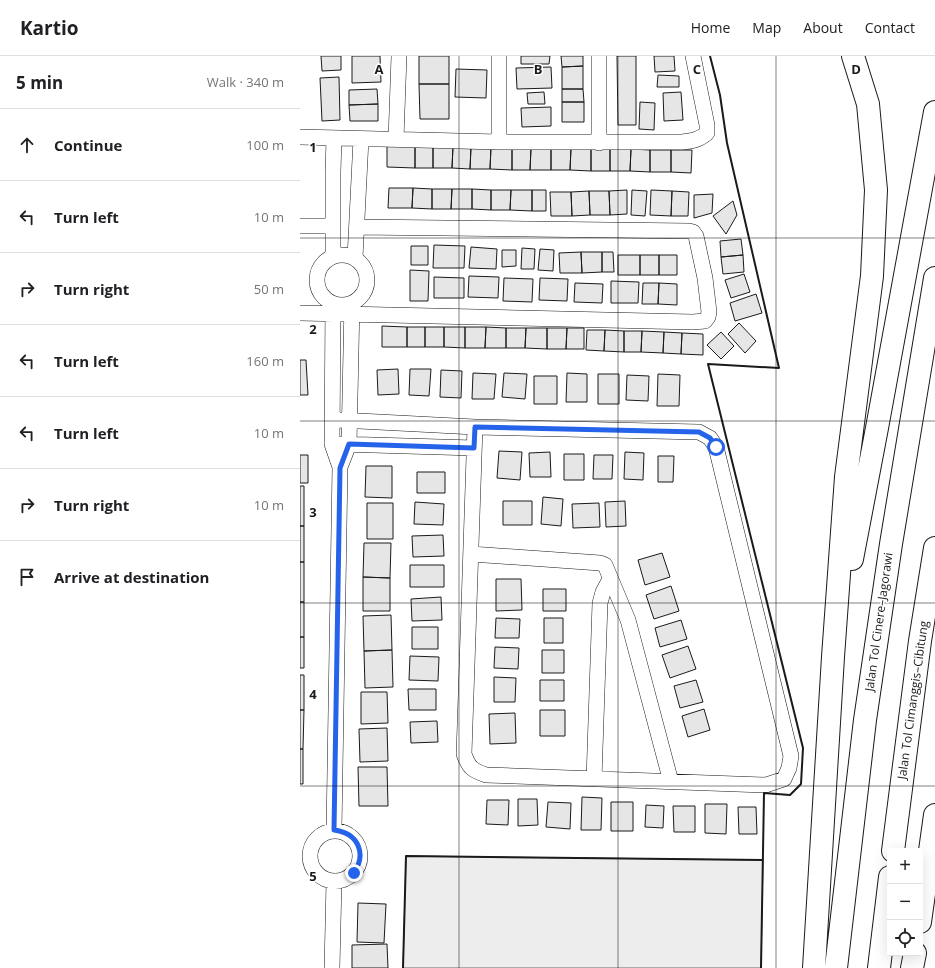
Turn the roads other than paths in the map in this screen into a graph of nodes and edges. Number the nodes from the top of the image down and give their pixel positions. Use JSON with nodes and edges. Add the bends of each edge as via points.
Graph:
{"nodes":[{"id":1,"x":399,"y":56,"type":"edge"},
{"id":2,"x":499,"y":56,"type":"edge"},
{"id":3,"x":599,"y":56,"type":"edge"},
{"id":4,"x":693,"y":56,"type":"edge"},
{"id":5,"x":853,"y":56,"type":"edge"},
{"id":6,"x":935,"y":112,"type":"edge"},
{"id":7,"x":300,"y":137,"type":"edge"},
{"id":8,"x":334,"y":138,"type":"junction"},
{"id":9,"x":361,"y":139,"type":"junction"},
{"id":10,"x":396,"y":139,"type":"junction"},
{"id":11,"x":499,"y":142,"type":"junction"},
{"id":12,"x":599,"y":142,"type":"junction"},
{"id":13,"x":300,"y":226,"type":"edge"},
{"id":14,"x":333,"y":226,"type":"junction"},
{"id":15,"x":357,"y":227,"type":"junction"},
{"id":16,"x":333,"y":255,"type":"junction"},
{"id":17,"x":355,"y":258,"type":"junction"},
{"id":18,"x":935,"y":278,"type":"edge"},
{"id":19,"x":333,"y":309,"type":"junction"},
{"id":20,"x":352,"y":309,"type":"junction"},
{"id":21,"x":300,"y":313,"type":"edge"},
{"id":22,"x":332,"y":420,"type":"junction"},
{"id":23,"x":349,"y":420,"type":"junction"},
{"id":24,"x":475,"y":427,"type":"junction"},
{"id":25,"x":332,"y":444,"type":"junction"},
{"id":26,"x":349,"y":444,"type":"junction"},
{"id":27,"x":474,"y":448,"type":"junction"},
{"id":28,"x":340,"y":468,"type":"junction"},
{"id":29,"x":935,"y":548,"type":"edge"},
{"id":30,"x":471,"y":554,"type":"junction"},
{"id":31,"x":610,"y":579,"type":"junction"},
{"id":32,"x":833,"y":657,"type":"junction"},
{"id":33,"x":594,"y":779,"type":"junction"},
{"id":34,"x":671,"y":782,"type":"junction"},
{"id":35,"x":935,"y":815,"type":"edge"},
{"id":36,"x":334,"y":830,"type":"junction"},
{"id":37,"x":893,"y":848,"type":"edge"},
{"id":38,"x":304,"y":859,"type":"edge"},
{"id":39,"x":334,"y":881,"type":"junction"},
{"id":40,"x":889,"y":884,"type":"edge"},
{"id":41,"x":920,"y":920,"type":"edge"},
{"id":42,"x":914,"y":956,"type":"edge"},
{"id":43,"x":332,"y":968,"type":"edge"},
{"id":44,"x":814,"y":968,"type":"edge"},
{"id":45,"x":836,"y":968,"type":"edge"},
{"id":46,"x":879,"y":968,"type":"edge"},
{"id":47,"x":912,"y":968,"type":"edge"}],
"edges":[{"from":1,"to":10,"type":"street"},
{"from":2,"to":11,"type":"street"},
{"from":3,"to":12,"type":"street"},
{"from":4,"to":12,"type":"street","via":[[708,126],[707,133],[693,141],[682,142]]},
{"from":5,"to":32,"type":"highway","via":[[868,104],[876,190],[872,276],[846,477]]},
{"from":6,"to":32,"type":"highway"},
{"from":7,"to":8,"type":"street"},
{"from":8,"to":9,"type":"street"},
{"from":8,"to":14,"type":"street"},
{"from":9,"to":10,"type":"street"},
{"from":9,"to":15,"type":"street"},
{"from":10,"to":11,"type":"street"},
{"from":11,"to":12,"type":"street"},
{"from":13,"to":14,"type":"street"},
{"from":14,"to":16,"type":"street"},
{"from":15,"to":17,"type":"street"},
{"from":15,"to":20,"type":"street","via":[[689,231],[693,232],[698,242],[709,312],[705,321],[693,322]]},
{"from":16,"to":17,"type":"street","via":[[344,254]]},
{"from":16,"to":19,"type":"street","via":[[323,262],[317,273],[317,286]]},
{"from":17,"to":20,"type":"street","via":[[364,268],[367,281],[363,294]]},
{"from":18,"to":45,"type":"highway","name":"Jalan Tol Cinere–Jagorawi","via":[[865,720]]},
{"from":19,"to":20,"type":"street","via":[[342,305]]},
{"from":19,"to":21,"type":"street"},
{"from":19,"to":22,"type":"street"},
{"from":20,"to":23,"type":"street"},
{"from":22,"to":23,"type":"street"},
{"from":22,"to":25,"type":"street"},
{"from":23,"to":24,"type":"street"},
{"from":23,"to":26,"type":"street"},
{"from":24,"to":27,"type":"street"},
{"from":24,"to":34,"type":"street","via":[[699,432],[710,438],[716,447],[791,756],[784,779],[766,785]]},
{"from":25,"to":26,"type":"street"},
{"from":25,"to":28,"type":"street"},
{"from":26,"to":27,"type":"street"},
{"from":26,"to":28,"type":"street"},
{"from":27,"to":30,"type":"street"},
{"from":28,"to":36,"type":"street"},
{"from":29,"to":37,"type":"highway","name":"Jalan Tol Cimanggis–Cibitung","via":[[920,641]]},
{"from":30,"to":31,"type":"street","via":[[600,563],[605,565]]},
{"from":30,"to":33,"type":"street","via":[[464,754],[468,763],[473,770],[486,775]]},
{"from":31,"to":33,"type":"street","via":[[600,603]]},
{"from":31,"to":34,"type":"street","via":[[628,620]]},
{"from":32,"to":44,"type":"highway"},
{"from":33,"to":34,"type":"street"},
{"from":35,"to":41,"type":"highway"},
{"from":36,"to":38,"type":"street","via":[[324,832],[315,839]]},
{"from":36,"to":39,"type":"street","via":[[348,834],[354,839],[360,852],[358,867],[348,878]]},
{"from":38,"to":39,"type":"street","via":[[317,875],[325,880]]},
{"from":39,"to":43,"type":"street"},
{"from":40,"to":46,"type":"highway"},
{"from":42,"to":47,"type":"highway"}]}
